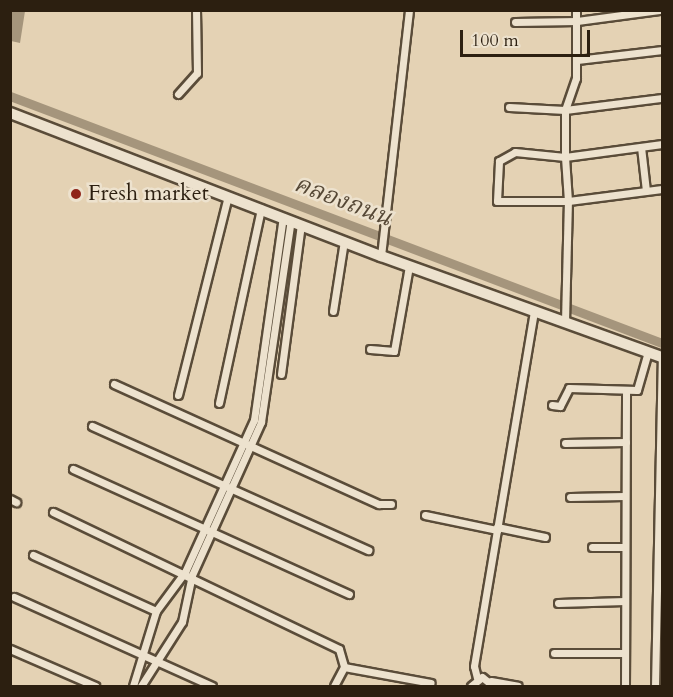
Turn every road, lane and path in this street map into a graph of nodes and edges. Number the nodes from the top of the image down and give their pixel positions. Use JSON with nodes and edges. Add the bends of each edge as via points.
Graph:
{"nodes":[{"id":1,"x":185,"y":10,"type":"edge"},
{"id":2,"x":409,"y":10,"type":"edge"},
{"id":3,"x":576,"y":10,"type":"edge"},
{"id":4,"x":659,"y":10,"type":"edge"},
{"id":5,"x":196,"y":13,"type":"edge"},
{"id":6,"x":577,"y":21,"type":"junction"},
{"id":7,"x":515,"y":22,"type":"dead end"},
{"id":8,"x":663,"y":50,"type":"edge"},
{"id":9,"x":577,"y":60,"type":"junction"},
{"id":10,"x":178,"y":94,"type":"dead end"},
{"id":11,"x":663,"y":98,"type":"edge"},
{"id":12,"x":509,"y":107,"type":"dead end"},
{"id":13,"x":565,"y":110,"type":"junction"},
{"id":14,"x":10,"y":113,"type":"edge"},
{"id":15,"x":663,"y":144,"type":"edge"},
{"id":16,"x":641,"y":147,"type":"junction"},
{"id":17,"x":566,"y":157,"type":"junction"},
{"id":18,"x":663,"y":189,"type":"edge"},
{"id":19,"x":646,"y":191,"type":"junction"},
{"id":20,"x":228,"y":196,"type":"junction"},
{"id":21,"x":568,"y":201,"type":"junction"},
{"id":22,"x":261,"y":208,"type":"junction"},
{"id":23,"x":292,"y":220,"type":"junction"},
{"id":24,"x":344,"y":242,"type":"junction"},
{"id":25,"x":381,"y":251,"type":"junction"},
{"id":26,"x":409,"y":266,"type":"junction"},
{"id":27,"x":333,"y":311,"type":"dead end"},
{"id":28,"x":534,"y":311,"type":"junction"},
{"id":29,"x":565,"y":318,"type":"junction"},
{"id":30,"x":370,"y":349,"type":"dead end"},
{"id":31,"x":648,"y":352,"type":"junction"},
{"id":32,"x":662,"y":357,"type":"edge"},
{"id":33,"x":281,"y":374,"type":"dead end"},
{"id":34,"x":114,"y":384,"type":"dead end"},
{"id":35,"x":626,"y":391,"type":"junction"},
{"id":36,"x":178,"y":395,"type":"dead end"},
{"id":37,"x":219,"y":403,"type":"dead end"},
{"id":38,"x":552,"y":405,"type":"dead end"},
{"id":39,"x":92,"y":426,"type":"dead end"},
{"id":40,"x":626,"y":442,"type":"junction"},
{"id":41,"x":565,"y":443,"type":"dead end"},
{"id":42,"x":247,"y":444,"type":"junction"},
{"id":43,"x":73,"y":469,"type":"dead end"},
{"id":44,"x":227,"y":487,"type":"junction"},
{"id":45,"x":626,"y":496,"type":"junction"},
{"id":46,"x":570,"y":497,"type":"dead end"},
{"id":47,"x":659,"y":500,"type":"edge"},
{"id":48,"x":391,"y":504,"type":"dead end"},
{"id":49,"x":53,"y":513,"type":"dead end"},
{"id":50,"x":425,"y":515,"type":"dead end"},
{"id":51,"x":497,"y":529,"type":"junction"},
{"id":52,"x":208,"y":530,"type":"junction"},
{"id":53,"x":545,"y":537,"type":"dead end"},
{"id":54,"x":592,"y":547,"type":"dead end"},
{"id":55,"x":625,"y":547,"type":"junction"},
{"id":56,"x":368,"y":550,"type":"dead end"},
{"id":57,"x":33,"y":555,"type":"dead end"},
{"id":58,"x":188,"y":574,"type":"junction"},
{"id":59,"x":349,"y":594,"type":"dead end"},
{"id":60,"x":14,"y":597,"type":"dead end"},
{"id":61,"x":625,"y":601,"type":"junction"},
{"id":62,"x":558,"y":603,"type":"dead end"},
{"id":63,"x":156,"y":610,"type":"junction"},
{"id":64,"x":10,"y":649,"type":"edge"},
{"id":65,"x":554,"y":653,"type":"dead end"},
{"id":66,"x":625,"y":654,"type":"junction"},
{"id":67,"x":150,"y":658,"type":"junction"},
{"id":68,"x":344,"y":667,"type":"junction"},
{"id":69,"x":477,"y":678,"type":"junction"},
{"id":70,"x":431,"y":684,"type":"dead end"},
{"id":71,"x":492,"y":684,"type":"edge"},
{"id":72,"x":95,"y":687,"type":"edge"},
{"id":73,"x":132,"y":687,"type":"edge"},
{"id":74,"x":141,"y":687,"type":"edge"},
{"id":75,"x":212,"y":687,"type":"edge"},
{"id":76,"x":334,"y":687,"type":"edge"},
{"id":77,"x":471,"y":687,"type":"edge"},
{"id":78,"x":518,"y":687,"type":"edge"},
{"id":79,"x":625,"y":687,"type":"edge"},
{"id":80,"x":656,"y":687,"type":"edge"}],
"edges":[{"from":1,"to":5,"type":"street"},
{"from":2,"to":25,"type":"street"},
{"from":3,"to":6,"type":"street"},
{"from":4,"to":6,"type":"street"},
{"from":5,"to":10,"type":"street","via":[[197,73]]},
{"from":6,"to":7,"type":"street"},
{"from":6,"to":9,"type":"street"},
{"from":8,"to":9,"type":"street"},
{"from":9,"to":13,"type":"street"},
{"from":11,"to":13,"type":"street"},
{"from":12,"to":13,"type":"street"},
{"from":13,"to":17,"type":"street"},
{"from":14,"to":20,"type":"street"},
{"from":15,"to":16,"type":"street"},
{"from":16,"to":17,"type":"street"},
{"from":16,"to":19,"type":"street"},
{"from":17,"to":21,"type":"street"},
{"from":17,"to":21,"type":"street","via":[[503,156],[497,201]]},
{"from":18,"to":19,"type":"street"},
{"from":19,"to":21,"type":"street"},
{"from":20,"to":22,"type":"street"},
{"from":20,"to":36,"type":"street"},
{"from":21,"to":29,"type":"street"},
{"from":22,"to":23,"type":"street"},
{"from":22,"to":37,"type":"street"},
{"from":23,"to":24,"type":"street"},
{"from":23,"to":33,"type":"street"},
{"from":23,"to":42,"type":"street","via":[[261,397]]},
{"from":24,"to":25,"type":"street"},
{"from":24,"to":27,"type":"street"},
{"from":25,"to":26,"type":"street"},
{"from":26,"to":28,"type":"street"},
{"from":26,"to":30,"type":"street","via":[[394,351]]},
{"from":28,"to":29,"type":"street"},
{"from":28,"to":51,"type":"street"},
{"from":29,"to":31,"type":"street"},
{"from":31,"to":32,"type":"street"},
{"from":31,"to":35,"type":"street","via":[[640,387]]},
{"from":32,"to":47,"type":"street"},
{"from":34,"to":42,"type":"street"},
{"from":35,"to":38,"type":"street","via":[[569,388],[560,405]]},
{"from":35,"to":40,"type":"street"},
{"from":39,"to":44,"type":"street"},
{"from":40,"to":41,"type":"street"},
{"from":40,"to":45,"type":"street"},
{"from":42,"to":44,"type":"street"},
{"from":42,"to":48,"type":"street","via":[[379,504]]},
{"from":43,"to":52,"type":"street"},
{"from":44,"to":52,"type":"street"},
{"from":44,"to":56,"type":"street"},
{"from":45,"to":46,"type":"street"},
{"from":45,"to":55,"type":"street"},
{"from":47,"to":80,"type":"street"},
{"from":49,"to":58,"type":"street"},
{"from":50,"to":51,"type":"street"},
{"from":51,"to":53,"type":"street"},
{"from":51,"to":69,"type":"street","via":[[474,666]]},
{"from":52,"to":58,"type":"street"},
{"from":52,"to":59,"type":"street"},
{"from":54,"to":55,"type":"street"},
{"from":55,"to":61,"type":"street"},
{"from":57,"to":63,"type":"street"},
{"from":58,"to":63,"type":"street"},
{"from":58,"to":67,"type":"street","via":[[182,622]]},
{"from":58,"to":68,"type":"street","via":[[339,649]]},
{"from":60,"to":67,"type":"street"},
{"from":61,"to":62,"type":"street"},
{"from":61,"to":66,"type":"street"},
{"from":63,"to":67,"type":"street"},
{"from":64,"to":72,"type":"street"},
{"from":65,"to":66,"type":"street"},
{"from":66,"to":79,"type":"street"},
{"from":67,"to":73,"type":"street"},
{"from":67,"to":74,"type":"street"},
{"from":67,"to":75,"type":"street"},
{"from":68,"to":70,"type":"street"},
{"from":68,"to":76,"type":"street"},
{"from":69,"to":71,"type":"street"},
{"from":69,"to":77,"type":"street"},
{"from":71,"to":78,"type":"street"}]}
